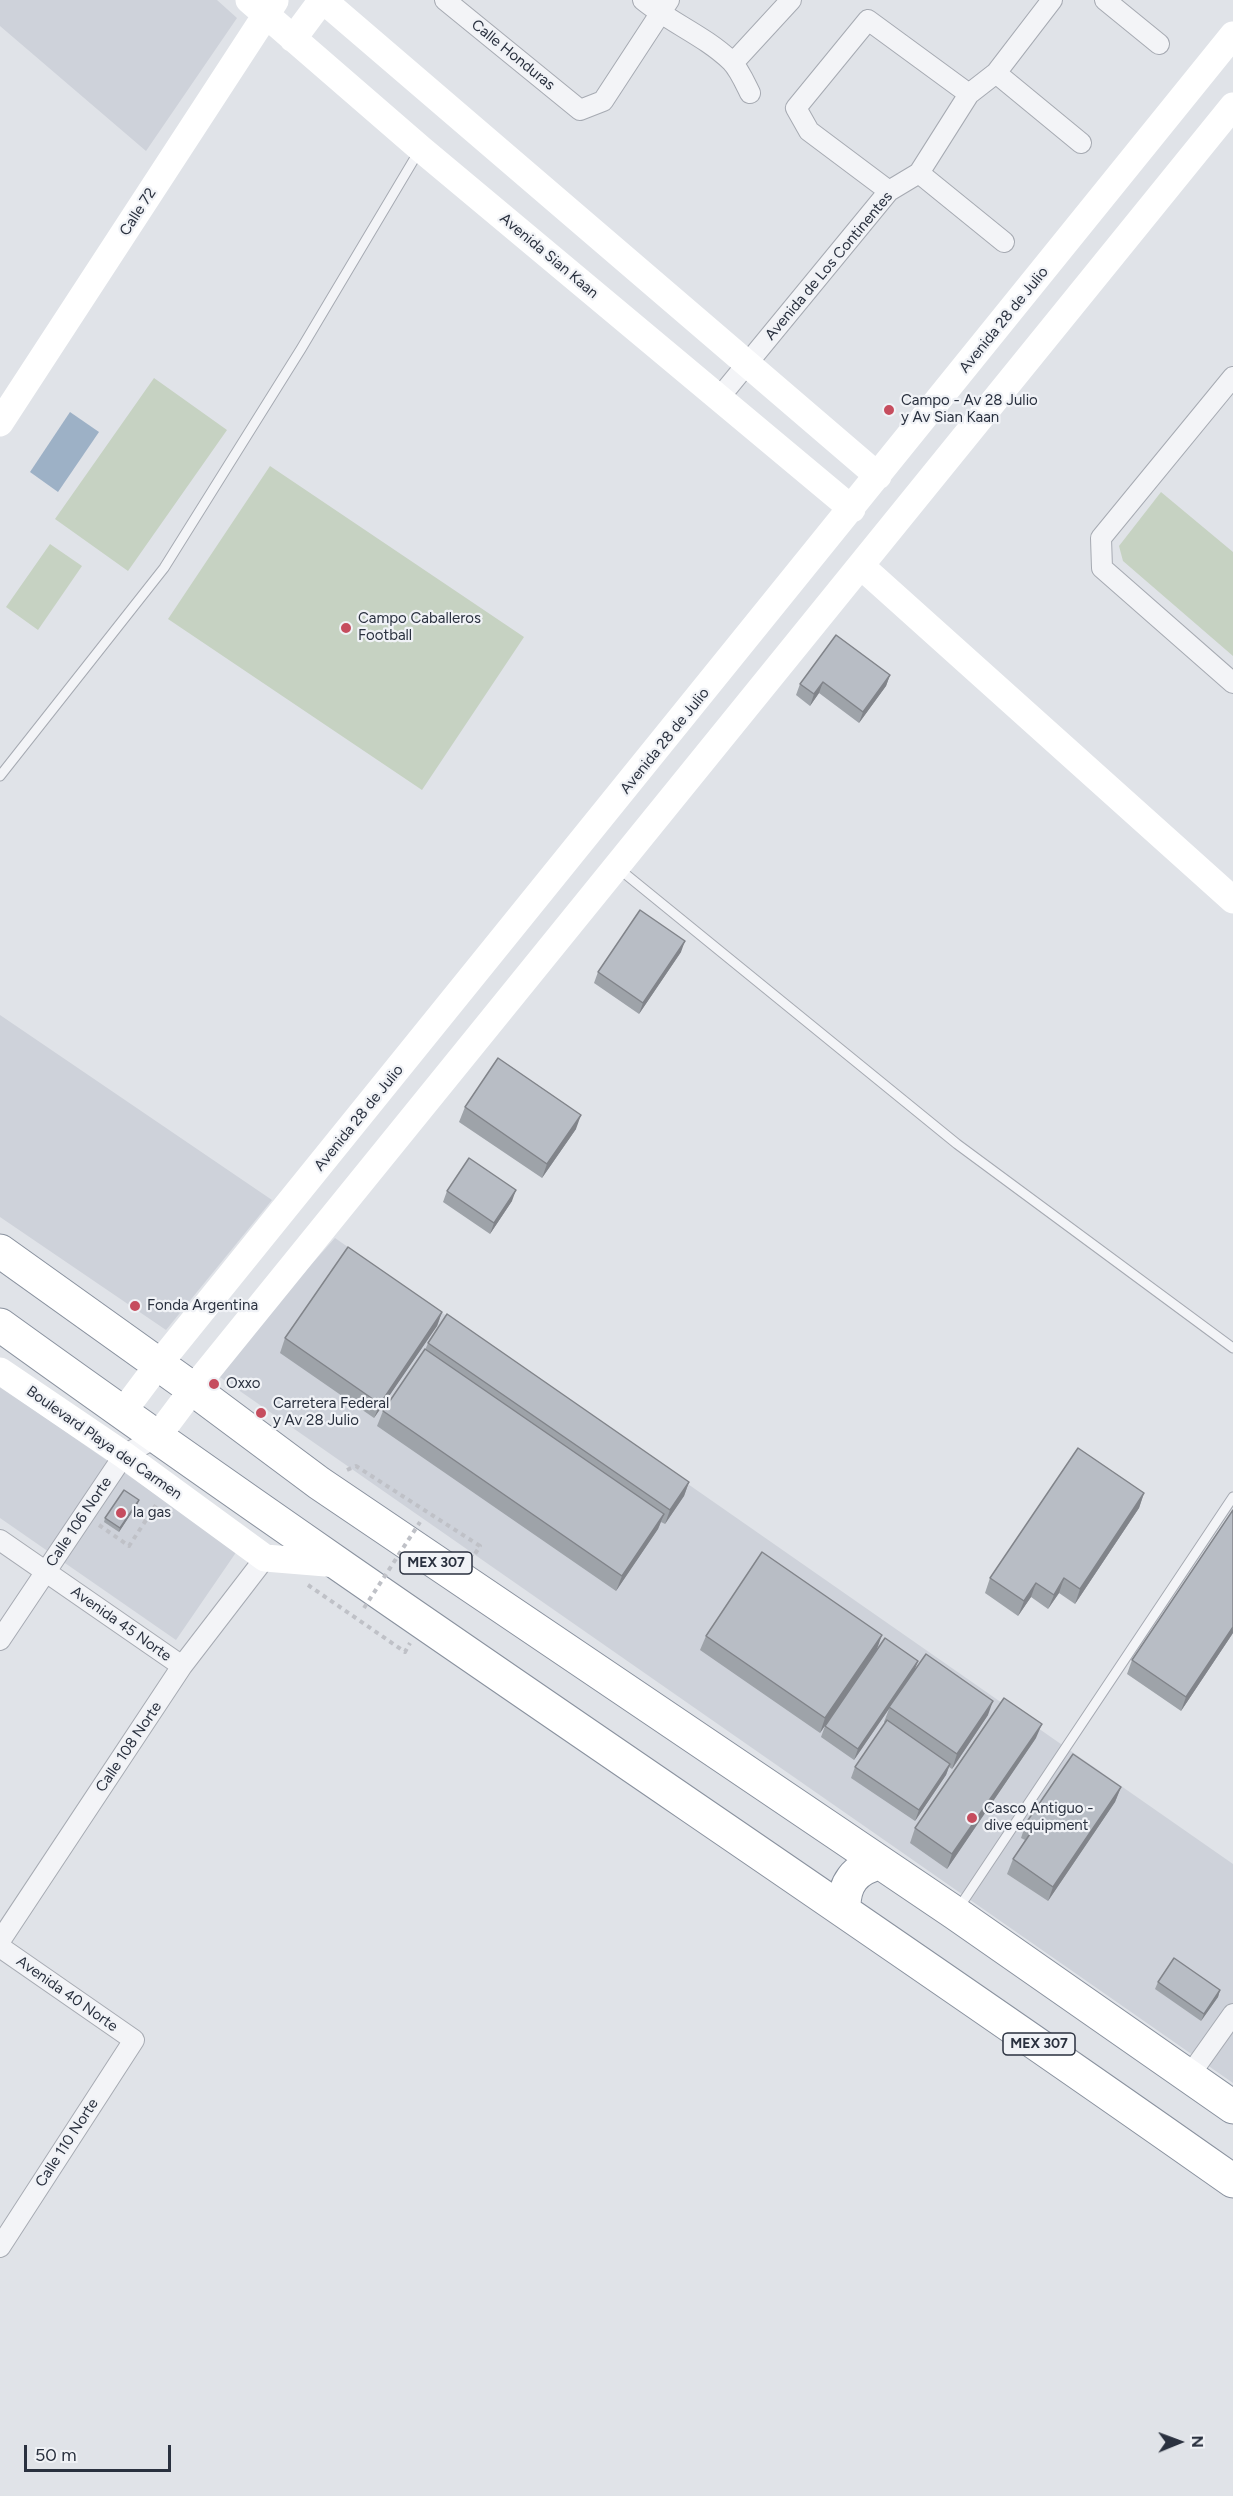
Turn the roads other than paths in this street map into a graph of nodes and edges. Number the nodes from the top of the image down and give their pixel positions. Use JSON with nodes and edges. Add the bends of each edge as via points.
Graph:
{"nodes":[{"id":1,"x":322,"y":0,"type":"edge"},
{"id":2,"x":445,"y":0,"type":"edge"},
{"id":3,"x":643,"y":0,"type":"edge"},
{"id":4,"x":791,"y":0,"type":"edge"},
{"id":5,"x":1105,"y":0,"type":"edge"},
{"id":6,"x":1049,"y":1,"type":"edge"},
{"id":7,"x":263,"y":5,"type":"edge"},
{"id":8,"x":664,"y":7,"type":"edge"},
{"id":9,"x":1233,"y":35,"type":"edge"},
{"id":10,"x":293,"y":39,"type":"junction"},
{"id":11,"x":1159,"y":44,"type":"dead end"},
{"id":12,"x":733,"y":63,"type":"junction"},
{"id":13,"x":996,"y":73,"type":"junction"},
{"id":14,"x":750,"y":93,"type":"dead end"},
{"id":15,"x":969,"y":94,"type":"junction"},
{"id":16,"x":1233,"y":106,"type":"edge"},
{"id":17,"x":1081,"y":143,"type":"dead end"},
{"id":18,"x":421,"y":149,"type":"junction"},
{"id":19,"x":919,"y":173,"type":"junction"},
{"id":20,"x":889,"y":190,"type":"junction"},
{"id":21,"x":1004,"y":242,"type":"dead end"},
{"id":22,"x":1061,"y":249,"type":"junction"},
{"id":23,"x":1094,"y":276,"type":"junction"},
{"id":24,"x":747,"y":364,"type":"junction"},
{"id":25,"x":1233,"y":377,"type":"edge"},
{"id":26,"x":719,"y":398,"type":"junction"},
{"id":27,"x":0,"y":423,"type":"edge"},
{"id":28,"x":878,"y":476,"type":"junction"},
{"id":29,"x":852,"y":509,"type":"junction"},
{"id":30,"x":861,"y":566,"type":"junction"},
{"id":31,"x":1233,"y":683,"type":"edge"},
{"id":32,"x":681,"y":720,"type":"junction"},
{"id":33,"x":714,"y":746,"type":"junction"},
{"id":34,"x":0,"y":776,"type":"edge"},
{"id":35,"x":615,"y":866,"type":"junction"},
{"id":36,"x":1233,"y":900,"type":"edge"},
{"id":37,"x":0,"y":1251,"type":"edge"},
{"id":38,"x":0,"y":1325,"type":"edge"},
{"id":39,"x":1233,"y":1348,"type":"edge"},
{"id":40,"x":158,"y":1365,"type":"junction"},
{"id":41,"x":0,"y":1371,"type":"edge"},
{"id":42,"x":193,"y":1389,"type":"junction"},
{"id":43,"x":122,"y":1413,"type":"junction"},
{"id":44,"x":157,"y":1437,"type":"junction"},
{"id":45,"x":123,"y":1455,"type":"junction"},
{"id":46,"x":1233,"y":1497,"type":"edge"},
{"id":47,"x":0,"y":1540,"type":"edge"},
{"id":48,"x":265,"y":1558,"type":"junction"},
{"id":49,"x":338,"y":1564,"type":"junction"},
{"id":50,"x":45,"y":1572,"type":"junction"},
{"id":51,"x":0,"y":1640,"type":"edge"},
{"id":52,"x":182,"y":1666,"type":"junction"},
{"id":53,"x":880,"y":1863,"type":"junction"},
{"id":54,"x":844,"y":1910,"type":"junction"},
{"id":55,"x":955,"y":1913,"type":"junction"},
{"id":56,"x":0,"y":1941,"type":"edge"},
{"id":57,"x":0,"y":1947,"type":"edge"},
{"id":58,"x":1233,"y":2014,"type":"edge"},
{"id":59,"x":134,"y":2040,"type":"joint"},
{"id":60,"x":1189,"y":2076,"type":"junction"},
{"id":61,"x":1233,"y":2107,"type":"edge"},
{"id":62,"x":1233,"y":2181,"type":"edge"},
{"id":63,"x":0,"y":2247,"type":"edge"}],
"edges":[{"from":1,"to":10,"type":"main road"},
{"from":1,"to":24,"type":"main road"},
{"from":2,"to":8,"type":"street","name":"Calle Honduras","via":[[580,110],[603,101]]},
{"from":3,"to":8,"type":"street"},
{"from":4,"to":12,"type":"street"},
{"from":5,"to":11,"type":"street"},
{"from":6,"to":13,"type":"street","name":"Avenida de Los Continentes"},
{"from":7,"to":10,"type":"main road","name":"Avenida Sian Kaan"},
{"from":7,"to":27,"type":"main road","name":"Calle 72"},
{"from":8,"to":12,"type":"street"},
{"from":9,"to":22,"type":"main road","name":"Avenida 28 de Julio"},
{"from":10,"to":18,"type":"main road","name":"Avenida Sian Kaan"},
{"from":12,"to":14,"type":"street"},
{"from":13,"to":15,"type":"street","name":"Avenida de Los Continentes"},
{"from":13,"to":17,"type":"street"},
{"from":15,"to":19,"type":"street","name":"Avenida de Los Continentes"},
{"from":15,"to":20,"type":"street","via":[[868,20],[796,108],[809,131]]},
{"from":16,"to":23,"type":"main road"},
{"from":18,"to":26,"type":"main road","name":"Avenida Sian Kaan"},
{"from":18,"to":34,"type":"lane","via":[[164,568]]},
{"from":19,"to":20,"type":"street","name":"Avenida de Los Continentes"},
{"from":19,"to":21,"type":"street"},
{"from":20,"to":24,"type":"street","name":"Avenida de Los Continentes"},
{"from":22,"to":23,"type":"main road","via":[[1075,247],[1089,254],[1094,261]]},
{"from":22,"to":28,"type":"main road","name":"Avenida 28 de Julio"},
{"from":23,"to":30,"type":"main road"},
{"from":24,"to":26,"type":"street","name":"Avenida de Los Continentes"},
{"from":24,"to":28,"type":"main road"},
{"from":25,"to":31,"type":"street","via":[[1101,538],[1102,567]]},
{"from":26,"to":29,"type":"main road","name":"Avenida Sian Kaan"},
{"from":28,"to":29,"type":"main road","name":"Avenida 28 de Julio"},
{"from":29,"to":32,"type":"main road","name":"Avenida 28 de Julio"},
{"from":30,"to":33,"type":"main road"},
{"from":30,"to":36,"type":"main road"},
{"from":32,"to":33,"type":"main road","via":[[690,742]]},
{"from":32,"to":40,"type":"main road","name":"Avenida 28 de Julio"},
{"from":33,"to":35,"type":"main road"},
{"from":35,"to":39,"type":"lane","via":[[957,1144]]},
{"from":35,"to":42,"type":"main road"},
{"from":37,"to":40,"type":"highway","number":"MEX 307"},
{"from":38,"to":43,"type":"highway","number":"MEX 307"},
{"from":40,"to":42,"type":"highway","number":"MEX 307"},
{"from":40,"to":43,"type":"main road","name":"Avenida 28 de Julio"},
{"from":41,"to":45,"type":"main road","name":"Boulevard Playa del Carmen"},
{"from":42,"to":44,"type":"main road","name":"Calle 106 Norte"},
{"from":42,"to":53,"type":"highway","number":"MEX 307","via":[[319,1483]]},
{"from":43,"to":44,"type":"highway","number":"MEX 307"},
{"from":43,"to":45,"type":"street"},
{"from":44,"to":45,"type":"street","name":"Calle 106 Norte"},
{"from":44,"to":49,"type":"highway","number":"MEX 307"},
{"from":45,"to":48,"type":"main road","name":"Boulevard Playa del Carmen"},
{"from":45,"to":50,"type":"street","name":"Calle 106 Norte"},
{"from":46,"to":55,"type":"lane"},
{"from":47,"to":50,"type":"street","name":"Avenida 45 Norte"},
{"from":48,"to":49,"type":"main road","name":"Boulevard Playa del Carmen"},
{"from":48,"to":52,"type":"street","name":"Calle 108 Norte"},
{"from":49,"to":54,"type":"highway","number":"MEX 307"},
{"from":50,"to":51,"type":"street","name":"Calle 106 Norte"},
{"from":50,"to":52,"type":"street","name":"Avenida 45 Norte"},
{"from":52,"to":56,"type":"street","name":"Calle 108 Norte"},
{"from":53,"to":54,"type":"highway","via":[[867,1866],[852,1878],[843,1896]]},
{"from":53,"to":55,"type":"highway","number":"MEX 307"},
{"from":54,"to":62,"type":"highway","number":"MEX 307"},
{"from":55,"to":60,"type":"highway","number":"MEX 307"},
{"from":57,"to":59,"type":"street","name":"Avenida 40 Norte"},
{"from":58,"to":60,"type":"street"},
{"from":59,"to":63,"type":"street","name":"Calle 110 Norte"},
{"from":60,"to":61,"type":"highway","number":"MEX 307"}]}
